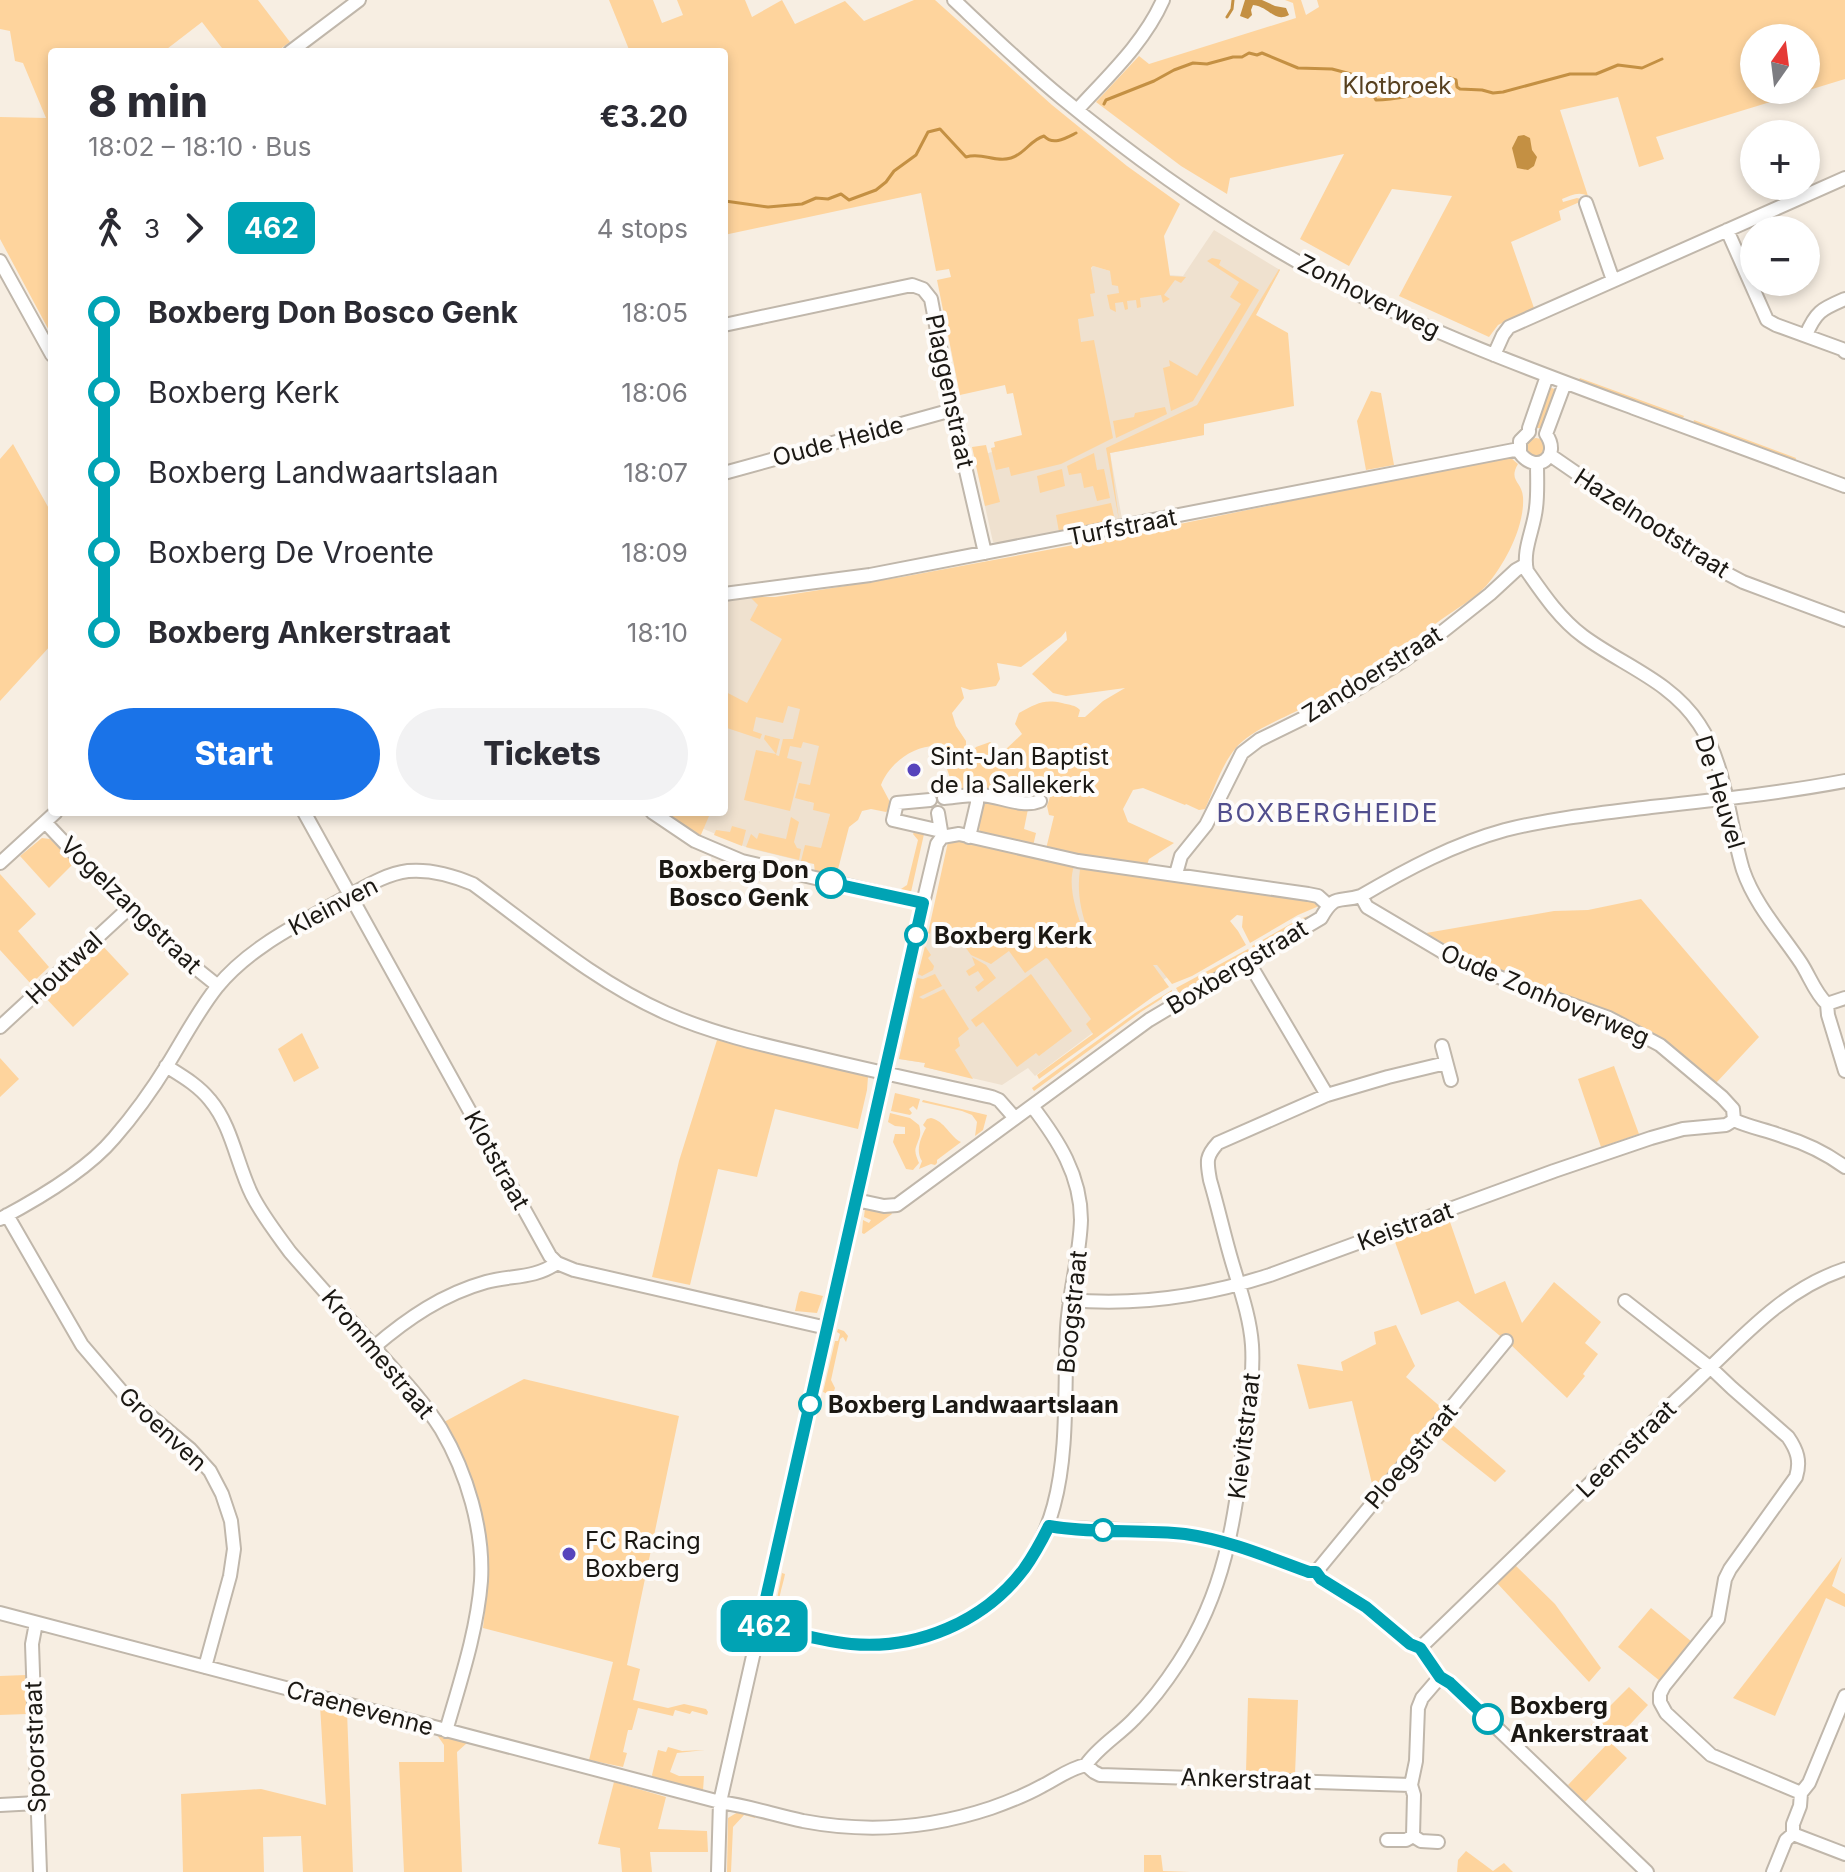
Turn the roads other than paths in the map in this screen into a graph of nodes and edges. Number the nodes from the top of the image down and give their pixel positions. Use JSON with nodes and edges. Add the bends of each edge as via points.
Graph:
{"nodes":[{"id":1,"x":359,"y":0,"type":"edge"},
{"id":2,"x":954,"y":0,"type":"edge"},
{"id":3,"x":1163,"y":0,"type":"edge"},
{"id":4,"x":295,"y":48,"type":"edge"},
{"id":5,"x":1077,"y":110,"type":"junction"},
{"id":6,"x":1845,"y":178,"type":"edge"},
{"id":7,"x":1586,"y":203,"type":"dead end"},
{"id":8,"x":1727,"y":230,"type":"junction"},
{"id":9,"x":0,"y":261,"type":"edge"},
{"id":10,"x":1613,"y":280,"type":"junction"},
{"id":11,"x":1845,"y":299,"type":"edge"},
{"id":12,"x":728,"y":324,"type":"edge"},
{"id":13,"x":1806,"y":335,"type":"junction"},
{"id":14,"x":48,"y":348,"type":"edge"},
{"id":15,"x":1845,"y":352,"type":"edge"},
{"id":16,"x":1494,"y":355,"type":"junction"},
{"id":17,"x":1547,"y":376,"type":"junction"},
{"id":18,"x":1565,"y":383,"type":"junction"},
{"id":19,"x":952,"y":410,"type":"junction"},
{"id":20,"x":1529,"y":432,"type":"junction"},
{"id":21,"x":1546,"y":434,"type":"junction"},
{"id":22,"x":1519,"y":449,"type":"junction"},
{"id":23,"x":1550,"y":455,"type":"junction"},
{"id":24,"x":1537,"y":463,"type":"junction"},
{"id":25,"x":728,"y":472,"type":"edge"},
{"id":26,"x":1845,"y":486,"type":"edge"},
{"id":27,"x":985,"y":553,"type":"junction"},
{"id":28,"x":1525,"y":565,"type":"junction"},
{"id":29,"x":728,"y":593,"type":"edge"},
{"id":30,"x":1845,"y":620,"type":"edge"},
{"id":31,"x":1845,"y":781,"type":"edge"},
{"id":32,"x":977,"y":795,"type":"junction"},
{"id":33,"x":944,"y":798,"type":"dead end"},
{"id":34,"x":1725,"y":799,"type":"junction"},
{"id":35,"x":930,"y":800,"type":"dead end"},
{"id":36,"x":1040,"y":801,"type":"dead end"},
{"id":37,"x":938,"y":813,"type":"dead end"},
{"id":38,"x":52,"y":816,"type":"edge"},
{"id":39,"x":306,"y":816,"type":"edge"},
{"id":40,"x":658,"y":816,"type":"edge"},
{"id":41,"x":45,"y":822,"type":"junction"},
{"id":42,"x":942,"y":834,"type":"junction"},
{"id":43,"x":969,"y":837,"type":"junction"},
{"id":44,"x":0,"y":863,"type":"edge"},
{"id":45,"x":1176,"y":874,"type":"junction"},
{"id":46,"x":350,"y":896,"type":"junction"},
{"id":47,"x":1361,"y":896,"type":"junction"},
{"id":48,"x":923,"y":903,"type":"junction"},
{"id":49,"x":1328,"y":905,"type":"junction"},
{"id":50,"x":128,"y":909,"type":"junction"},
{"id":51,"x":1248,"y":961,"type":"junction"},
{"id":52,"x":218,"y":986,"type":"junction"},
{"id":53,"x":1845,"y":998,"type":"edge"},
{"id":54,"x":1827,"y":1004,"type":"junction"},
{"id":55,"x":0,"y":1027,"type":"edge"},
{"id":56,"x":1442,"y":1046,"type":"dead end"},
{"id":57,"x":1446,"y":1063,"type":"junction"},
{"id":58,"x":166,"y":1066,"type":"junction"},
{"id":59,"x":1845,"y":1071,"type":"edge"},
{"id":60,"x":885,"y":1073,"type":"junction"},
{"id":61,"x":1451,"y":1080,"type":"dead end"},
{"id":62,"x":1327,"y":1095,"type":"junction"},
{"id":63,"x":1032,"y":1106,"type":"junction"},
{"id":64,"x":1014,"y":1117,"type":"junction"},
{"id":65,"x":1734,"y":1120,"type":"junction"},
{"id":66,"x":1845,"y":1167,"type":"edge"},
{"id":67,"x":856,"y":1200,"type":"junction"},
{"id":68,"x":4,"y":1217,"type":"edge"},
{"id":69,"x":557,"y":1263,"type":"junction"},
{"id":70,"x":1845,"y":1269,"type":"edge"},
{"id":71,"x":1239,"y":1285,"type":"junction"},
{"id":72,"x":1069,"y":1300,"type":"junction"},
{"id":73,"x":1625,"y":1301,"type":"dead end"},
{"id":74,"x":827,"y":1328,"type":"junction"},
{"id":75,"x":1506,"y":1341,"type":"dead end"},
{"id":76,"x":374,"y":1347,"type":"junction"},
{"id":77,"x":1712,"y":1369,"type":"junction"},
{"id":78,"x":1049,"y":1526,"type":"junction"},
{"id":79,"x":1229,"y":1543,"type":"junction"},
{"id":80,"x":1316,"y":1572,"type":"junction"},
{"id":81,"x":0,"y":1613,"type":"edge"},
{"id":82,"x":36,"y":1623,"type":"junction"},
{"id":83,"x":760,"y":1625,"type":"junction"},
{"id":84,"x":1420,"y":1648,"type":"junction"},
{"id":85,"x":205,"y":1667,"type":"junction"},
{"id":86,"x":1440,"y":1677,"type":"junction"},
{"id":87,"x":1845,"y":1696,"type":"edge"},
{"id":88,"x":446,"y":1731,"type":"junction"},
{"id":89,"x":1086,"y":1765,"type":"junction"},
{"id":90,"x":1411,"y":1785,"type":"junction"},
{"id":91,"x":1801,"y":1793,"type":"junction"},
{"id":92,"x":720,"y":1802,"type":"junction"},
{"id":93,"x":37,"y":1803,"type":"junction"},
{"id":94,"x":0,"y":1805,"type":"edge"},
{"id":95,"x":1793,"y":1834,"type":"junction"},
{"id":96,"x":1413,"y":1836,"type":"junction"},
{"id":97,"x":1387,"y":1840,"type":"dead end"},
{"id":98,"x":1438,"y":1842,"type":"dead end"},
{"id":99,"x":1845,"y":1854,"type":"edge"},
{"id":100,"x":40,"y":1872,"type":"edge"},
{"id":101,"x":718,"y":1872,"type":"edge"},
{"id":102,"x":1647,"y":1872,"type":"edge"},
{"id":103,"x":1773,"y":1872,"type":"edge"}],
"edges":[{"from":1,"to":4,"type":"street"},
{"from":2,"to":5,"type":"street","name":"Zonhoverweg"},
{"from":3,"to":5,"type":"street","via":[[1142,38]]},
{"from":5,"to":16,"type":"street","name":"Zonhoverweg","via":[[1194,197],[1293,258],[1391,310]]},
{"from":6,"to":8,"type":"street"},
{"from":7,"to":10,"type":"street"},
{"from":8,"to":10,"type":"street"},
{"from":8,"to":13,"type":"street","via":[[1767,320]]},
{"from":9,"to":14,"type":"street"},
{"from":10,"to":16,"type":"street","via":[[1509,327]]},
{"from":11,"to":13,"type":"street","via":[[1821,310]]},
{"from":12,"to":19,"type":"street","name":"Plaggenstraat","via":[[912,285],[923,289],[931,299]]},
{"from":13,"to":15,"type":"street"},
{"from":16,"to":17,"type":"street","name":"Zonhoverweg"},
{"from":17,"to":18,"type":"street","name":"Zonhoverweg"},
{"from":17,"to":20,"type":"street"},
{"from":18,"to":21,"type":"street"},
{"from":18,"to":26,"type":"street","name":"Zonhoverweg"},
{"from":19,"to":25,"type":"street","name":"Oude Heide"},
{"from":19,"to":27,"type":"street","name":"Plaggenstraat"},
{"from":20,"to":21,"type":"street"},
{"from":20,"to":22,"type":"street"},
{"from":21,"to":23,"type":"street"},
{"from":22,"to":24,"type":"street","via":[[1523,458]]},
{"from":22,"to":27,"type":"street","name":"Turfstraat"},
{"from":23,"to":24,"type":"street"},
{"from":23,"to":30,"type":"street","name":"Hazelnootstraat","via":[[1707,563]]},
{"from":24,"to":28,"type":"street","via":[[1537,507]]},
{"from":27,"to":29,"type":"street","name":"Turfstraat"},
{"from":28,"to":34,"type":"street","name":"De Heuvel","via":[[1566,622],[1668,690],[1690,712],[1712,748]]},
{"from":28,"to":45,"type":"street","name":"Zandoerstraat","via":[[1403,661],[1242,753],[1206,825],[1181,856]]},
{"from":31,"to":34,"type":"street","name":"Boxbergstraat"},
{"from":32,"to":33,"type":"street"},
{"from":32,"to":36,"type":"street"},
{"from":32,"to":43,"type":"street"},
{"from":34,"to":47,"type":"street","name":"Boxbergstraat","via":[[1573,816],[1503,831],[1447,850]]},
{"from":34,"to":54,"type":"street","name":"De Heuvel","via":[[1754,895]]},
{"from":35,"to":42,"type":"street","via":[[897,803],[893,820]]},
{"from":37,"to":42,"type":"street"},
{"from":38,"to":41,"type":"street"},
{"from":39,"to":46,"type":"street","name":"Klotstraat"},
{"from":40,"to":48,"type":"street","via":[[695,841],[742,861]]},
{"from":41,"to":44,"type":"street"},
{"from":41,"to":50,"type":"street","name":"Vogelzangstraat"},
{"from":42,"to":43,"type":"street"},
{"from":42,"to":48,"type":"street"},
{"from":43,"to":45,"type":"street","via":[[1058,858]]},
{"from":45,"to":49,"type":"street","via":[[1318,896]]},
{"from":46,"to":52,"type":"street","name":"Kleinven","via":[[249,954]]},
{"from":46,"to":60,"type":"street","name":"Kleinven","via":[[408,871],[454,876],[473,884],[590,972],[667,1013],[724,1035]]},
{"from":46,"to":69,"type":"street","name":"Klotstraat"},
{"from":47,"to":49,"type":"street","name":"Boxbergstraat"},
{"from":47,"to":65,"type":"street","name":"Oude Zonhoverweg","via":[[1367,907],[1453,958],[1609,1018],[1660,1045],[1722,1097],[1733,1109]]},
{"from":48,"to":60,"type":"street"},
{"from":49,"to":51,"type":"street","name":"Boxbergstraat","via":[[1321,918]]},
{"from":50,"to":52,"type":"street","name":"Vogelzangstraat"},
{"from":50,"to":55,"type":"street","name":"Houtwal"},
{"from":51,"to":62,"type":"street"},
{"from":51,"to":63,"type":"street","name":"Boxbergstraat","via":[[1149,1020]]},
{"from":52,"to":58,"type":"street","name":"Kleinven"},
{"from":53,"to":54,"type":"street"},
{"from":54,"to":59,"type":"street","name":"De Heuvel"},
{"from":56,"to":57,"type":"street"},
{"from":57,"to":61,"type":"street"},
{"from":57,"to":62,"type":"street","name":"Kievitstraat"},
{"from":58,"to":68,"type":"street","name":"Kleinven","via":[[112,1141],[80,1169]]},
{"from":58,"to":76,"type":"street","name":"Krommestraat","via":[[211,1100],[253,1197],[276,1232]]},
{"from":60,"to":64,"type":"street","name":"Kleinven","via":[[992,1097]]},
{"from":60,"to":67,"type":"street"},
{"from":62,"to":71,"type":"street","name":"Kievitstraat","via":[[1218,1143],[1210,1152],[1207,1163]]},
{"from":63,"to":64,"type":"street","name":"Boxbergstraat"},
{"from":63,"to":72,"type":"street","name":"Boogstraat","via":[[1066,1156],[1077,1187],[1081,1221]]},
{"from":64,"to":67,"type":"street","name":"Boxbergstraat","via":[[897,1205]]},
{"from":65,"to":66,"type":"street","via":[[1802,1142]]},
{"from":65,"to":71,"type":"street","name":"Keistraat","via":[[1651,1138]]},
{"from":67,"to":74,"type":"street"},
{"from":68,"to":85,"type":"street","name":"Groenven","via":[[82,1345],[123,1393],[190,1449],[222,1494],[234,1549]]},
{"from":69,"to":74,"type":"street"},
{"from":69,"to":76,"type":"street","via":[[540,1273],[490,1281],[440,1299]]},
{"from":70,"to":77,"type":"street","name":"Leemstraat","via":[[1780,1303]]},
{"from":71,"to":72,"type":"street","name":"Keistraat","via":[[1158,1300]]},
{"from":71,"to":79,"type":"street","name":"Kievitstraat","via":[[1252,1368]]},
{"from":72,"to":78,"type":"street","name":"Boogstraat","via":[[1061,1471]]},
{"from":73,"to":77,"type":"street"},
{"from":74,"to":83,"type":"street"},
{"from":75,"to":80,"type":"street","name":"Ploegstraat"},
{"from":76,"to":88,"type":"street","name":"Krommestraat","via":[[440,1428],[472,1501],[480,1549],[478,1608]]},
{"from":77,"to":84,"type":"street","name":"Leemstraat"},
{"from":77,"to":91,"type":"street","via":[[1788,1437],[1799,1466],[1725,1579],[1718,1619],[1664,1686],[1660,1702],[1711,1755]]},
{"from":78,"to":79,"type":"street","via":[[1184,1534]]},
{"from":78,"to":83,"type":"street","name":"Boogstraat","via":[[1024,1569],[992,1602],[928,1637],[850,1644]]},
{"from":79,"to":80,"type":"street"},
{"from":79,"to":89,"type":"street","name":"Kievitstraat","via":[[1215,1594],[1179,1662],[1134,1719]]},
{"from":80,"to":84,"type":"street"},
{"from":81,"to":82,"type":"street","name":"Craenevenne"},
{"from":82,"to":85,"type":"street","name":"Craenevenne"},
{"from":82,"to":93,"type":"street","name":"Spoorstraat","via":[[32,1644]]},
{"from":83,"to":92,"type":"street"},
{"from":84,"to":86,"type":"street"},
{"from":85,"to":88,"type":"street","name":"Craenevenne"},
{"from":86,"to":90,"type":"street","via":[[1418,1708]]},
{"from":86,"to":102,"type":"street"},
{"from":87,"to":91,"type":"street"},
{"from":88,"to":92,"type":"street","name":"Craenevenne"},
{"from":89,"to":90,"type":"street","name":"Ankerstraat","via":[[1100,1775]]},
{"from":89,"to":92,"type":"street","name":"Kievitstraat","via":[[993,1807],[909,1826],[834,1825]]},
{"from":90,"to":96,"type":"street"},
{"from":91,"to":95,"type":"street"},
{"from":92,"to":101,"type":"street"},
{"from":93,"to":94,"type":"street"},
{"from":93,"to":100,"type":"street","name":"Spoorstraat"},
{"from":95,"to":99,"type":"street"},
{"from":95,"to":103,"type":"street"},
{"from":96,"to":97,"type":"street"},
{"from":96,"to":98,"type":"street"}]}
